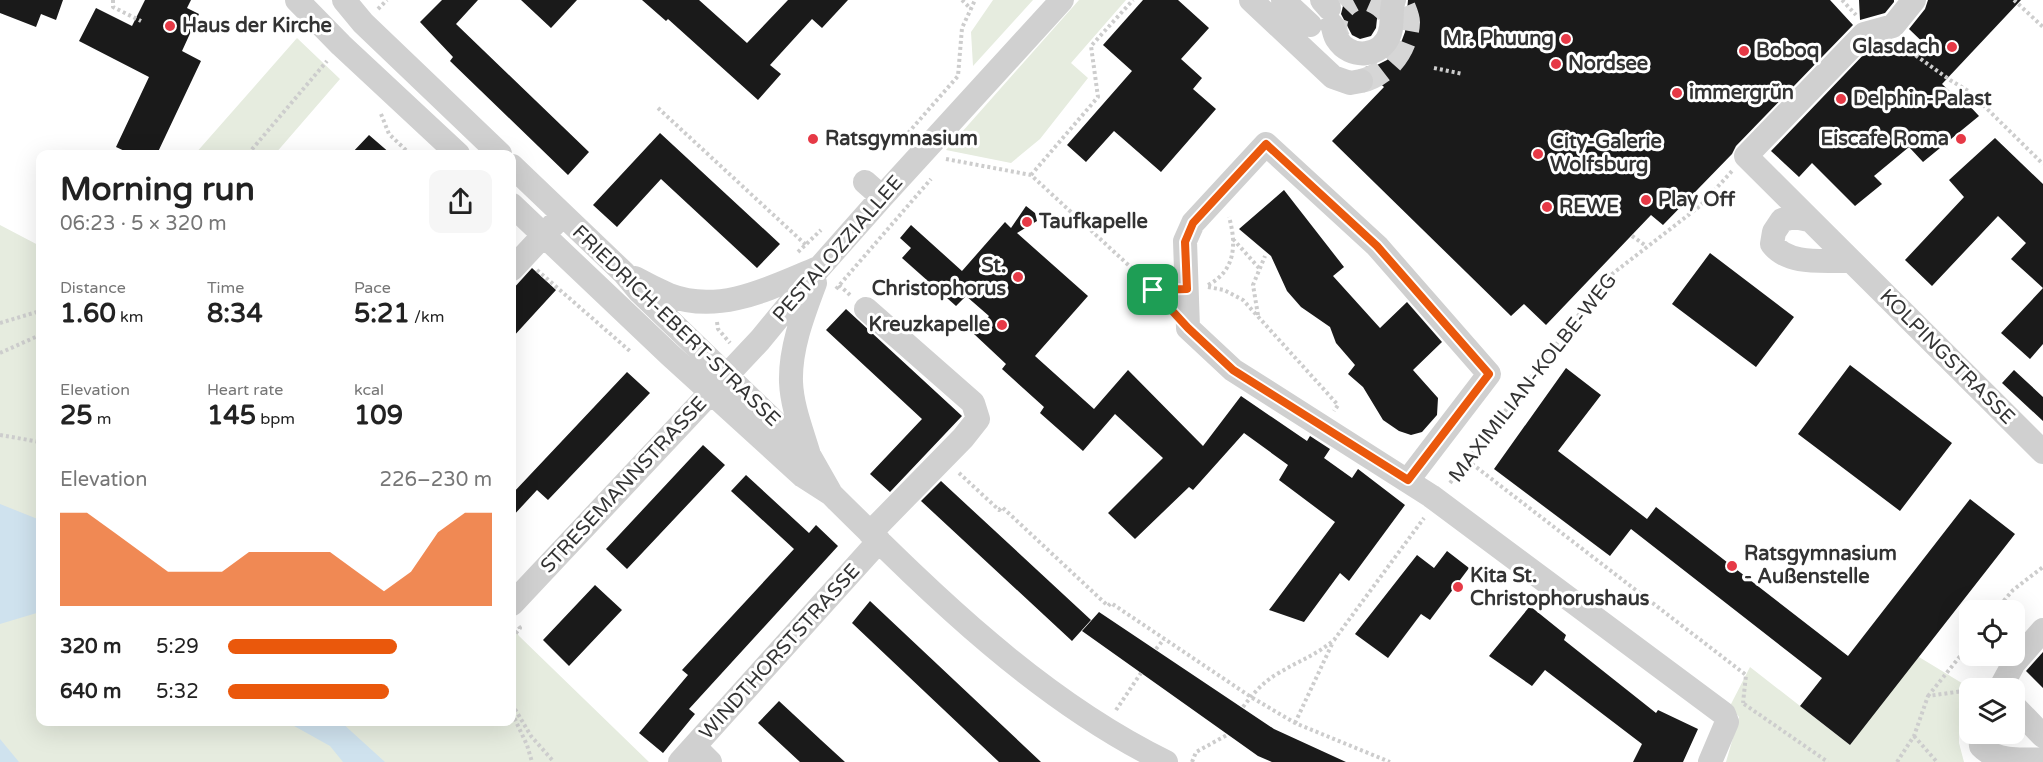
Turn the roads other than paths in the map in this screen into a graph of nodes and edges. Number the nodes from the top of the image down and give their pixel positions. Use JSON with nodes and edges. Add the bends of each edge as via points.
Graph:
{"nodes":[{"id":1,"x":297,"y":0,"type":"edge"},
{"id":2,"x":344,"y":0,"type":"edge"},
{"id":3,"x":1062,"y":0,"type":"edge"},
{"id":4,"x":1251,"y":0,"type":"edge"},
{"id":5,"x":1283,"y":0,"type":"edge"},
{"id":6,"x":1394,"y":0,"type":"edge"},
{"id":7,"x":1914,"y":0,"type":"edge"},
{"id":8,"x":1323,"y":15,"type":"edge"},
{"id":9,"x":1361,"y":81,"type":"tunnel mouth"},
{"id":10,"x":454,"y":150,"type":"edge"},
{"id":11,"x":496,"y":150,"type":"edge"},
{"id":12,"x":516,"y":170,"type":"edge"},
{"id":13,"x":516,"y":208,"type":"edge"},
{"id":14,"x":563,"y":215,"type":"junction"},
{"id":15,"x":1809,"y":220,"type":"junction"},
{"id":16,"x":544,"y":235,"type":"junction"},
{"id":17,"x":1851,"y":261,"type":"junction"},
{"id":18,"x":517,"y":263,"type":"edge"},
{"id":19,"x":820,"y":267,"type":"junction"},
{"id":20,"x":624,"y":273,"type":"junction"},
{"id":21,"x":866,"y":309,"type":"dead end"},
{"id":22,"x":719,"y":384,"type":"junction"},
{"id":23,"x":2043,"y":452,"type":"edge"},
{"id":24,"x":808,"y":455,"type":"junction"},
{"id":25,"x":1408,"y":480,"type":"junction"},
{"id":26,"x":831,"y":494,"type":"junction"},
{"id":27,"x":875,"y":537,"type":"junction"},
{"id":28,"x":516,"y":600,"type":"edge"},
{"id":29,"x":2043,"y":609,"type":"edge"},
{"id":30,"x":2043,"y":630,"type":"edge"},
{"id":31,"x":2025,"y":631,"type":"edge"},
{"id":32,"x":2006,"y":678,"type":"edge"},
{"id":33,"x":2025,"y":717,"type":"edge"},
{"id":34,"x":2043,"y":736,"type":"edge"},
{"id":35,"x":1967,"y":744,"type":"edge"},
{"id":36,"x":1981,"y":744,"type":"edge"},
{"id":37,"x":1136,"y":756,"type":"edge"},
{"id":38,"x":695,"y":757,"type":"edge"},
{"id":39,"x":2043,"y":759,"type":"edge"},
{"id":40,"x":1166,"y":762,"type":"edge"},
{"id":41,"x":1710,"y":762,"type":"edge"},
{"id":42,"x":1975,"y":762,"type":"edge"}],
"edges":[{"from":1,"to":10,"type":"street"},
{"from":2,"to":11,"type":"street","via":[[363,23]]},
{"from":3,"to":19,"type":"street","name":"PESTALOZZIALLEE","via":[[874,189]]},
{"from":4,"to":9,"type":"street","via":[[1333,77],[1350,83]]},
{"from":5,"to":8,"type":"street"},
{"from":6,"to":8,"type":"street","via":[[1390,33],[1384,44],[1365,54],[1345,47]]},
{"from":7,"to":15,"type":"street","name":"KOLPINGSTRASSE","via":[[1893,26],[1868,33],[1746,156]]},
{"from":12,"to":14,"type":"street","name":"FRIEDRICH-EBERT-STRASSE"},
{"from":13,"to":16,"type":"street","name":"FRIEDRICH-EBERT-STRASSE"},
{"from":14,"to":16,"type":"street"},
{"from":14,"to":20,"type":"street","name":"FRIEDRICH-EBERT-STRASSE"},
{"from":15,"to":17,"type":"street","name":"KOLPINGSTRASSE"},
{"from":15,"to":17,"type":"street","via":[[1782,220],[1772,244],[1780,254],[1792,259]]},
{"from":16,"to":18,"type":"street"},
{"from":16,"to":22,"type":"street","name":"FRIEDRICH-EBERT-STRASSE"},
{"from":17,"to":23,"type":"street","name":"KOLPINGSTRASSE"},
{"from":19,"to":20,"type":"street","via":[[752,295],[713,302],[671,295]]},
{"from":19,"to":22,"type":"street","name":"PESTALOZZIALLEE"},
{"from":19,"to":24,"type":"street","via":[[798,330],[791,382]]},
{"from":20,"to":22,"type":"street","name":"FRIEDRICH-EBERT-STRASSE"},
{"from":21,"to":27,"type":"street","name":"WINDTHORSTSTRASSE","via":[[973,404],[978,419]]},
{"from":22,"to":24,"type":"street","name":"FRIEDRICH-EBERT-STRASSE"},
{"from":22,"to":26,"type":"street","name":"FRIEDRICH-EBERT-STRASSE","via":[[803,476]]},
{"from":22,"to":28,"type":"street","name":"STRESEMANNSTRASSE"},
{"from":24,"to":26,"type":"street","name":"FRIEDRICH-EBERT-STRASSE"},
{"from":25,"to":25,"type":"street","via":[[1489,374],[1377,246],[1266,144],[1193,223],[1185,242],[1188,328],[1233,370]]},
{"from":25,"to":41,"type":"street","via":[[1724,714],[1727,722]]},
{"from":26,"to":27,"type":"street","name":"FRIEDRICH-EBERT-STRASSE"},
{"from":27,"to":37,"type":"street","name":"FRIEDRICH-EBERT-STRASSE","via":[[1000,652]]},
{"from":27,"to":38,"type":"street","name":"WINDTHORSTSTRASSE"},
{"from":29,"to":31,"type":"street"},
{"from":30,"to":32,"type":"street","via":[[2014,663]]},
{"from":33,"to":34,"type":"street"},
{"from":35,"to":42,"type":"street"},
{"from":36,"to":39,"type":"street","via":[[2000,760]]},
{"from":37,"to":40,"type":"street","name":"FRIEDRICH-EBERT-STRASSE"}]}
